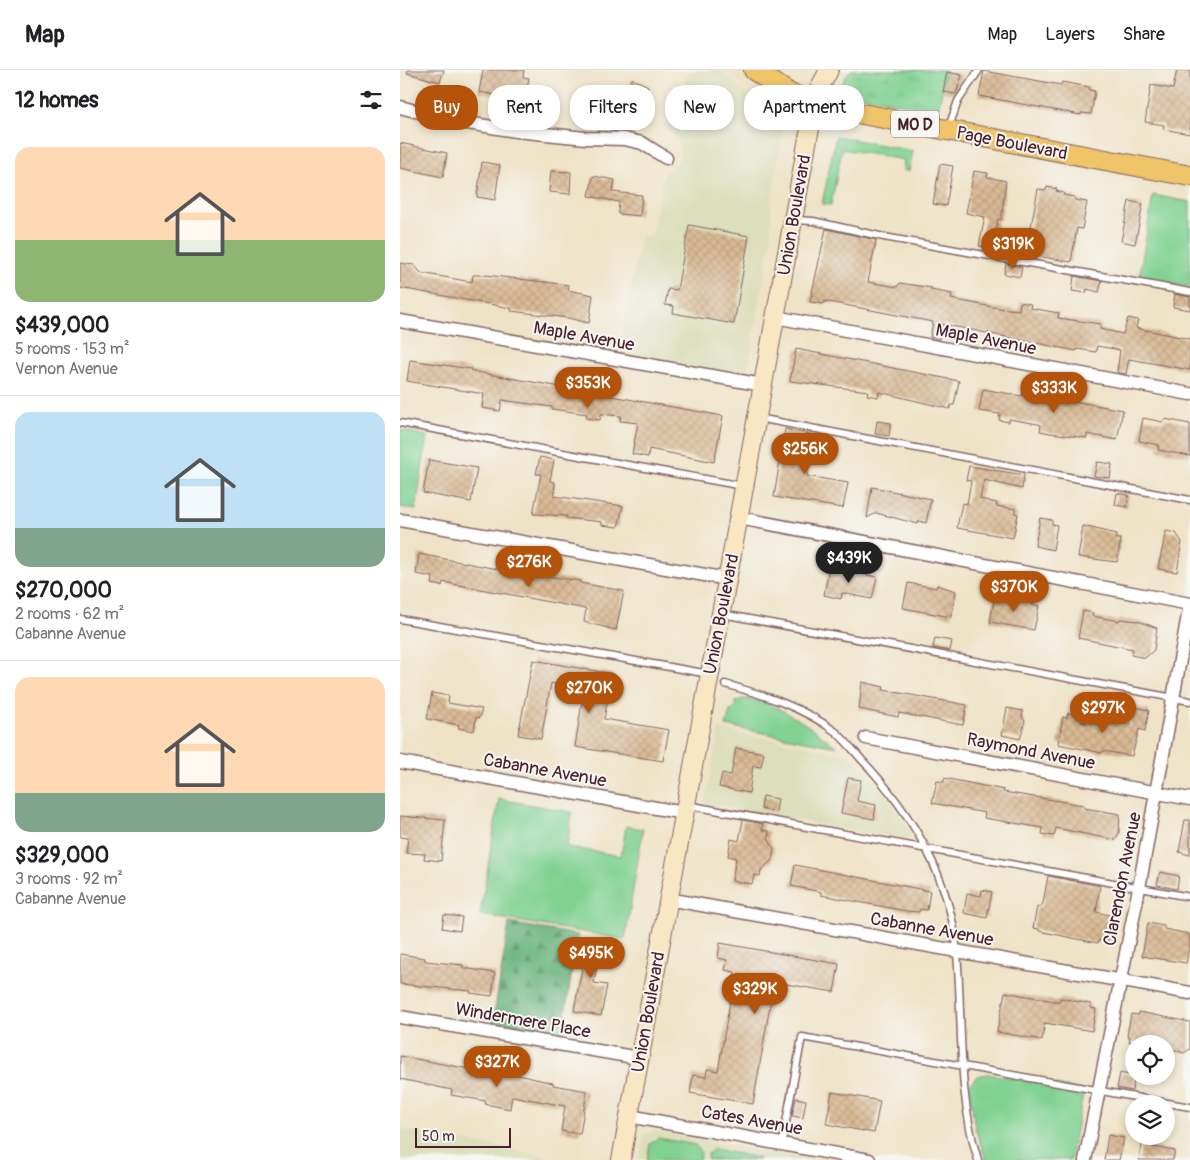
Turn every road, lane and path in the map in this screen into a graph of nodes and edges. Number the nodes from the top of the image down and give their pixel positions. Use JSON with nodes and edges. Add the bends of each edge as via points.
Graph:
{"nodes":[{"id":1,"x":754,"y":70,"type":"edge"},
{"id":2,"x":829,"y":70,"type":"edge"},
{"id":3,"x":979,"y":70,"type":"edge"},
{"id":4,"x":776,"y":85,"type":"edge"},
{"id":5,"x":821,"y":85,"type":"edge"},
{"id":6,"x":400,"y":107,"type":"edge"},
{"id":7,"x":864,"y":114,"type":"edge"},
{"id":8,"x":810,"y":130,"type":"edge"},
{"id":9,"x":948,"y":131,"type":"junction"},
{"id":10,"x":666,"y":158,"type":"dead end"},
{"id":11,"x":1190,"y":176,"type":"edge"},
{"id":12,"x":793,"y":220,"type":"junction"},
{"id":13,"x":1190,"y":292,"type":"edge"},
{"id":14,"x":775,"y":317,"type":"junction"},
{"id":15,"x":400,"y":321,"type":"edge"},
{"id":16,"x":763,"y":385,"type":"junction"},
{"id":17,"x":1190,"y":394,"type":"edge"},
{"id":18,"x":757,"y":418,"type":"junction"},
{"id":19,"x":400,"y":423,"type":"edge"},
{"id":20,"x":744,"y":486,"type":"junction"},
{"id":21,"x":1190,"y":500,"type":"edge"},
{"id":22,"x":739,"y":518,"type":"junction"},
{"id":23,"x":400,"y":520,"type":"edge"},
{"id":24,"x":727,"y":579,"type":"junction"},
{"id":25,"x":1190,"y":604,"type":"edge"},
{"id":26,"x":721,"y":614,"type":"junction"},
{"id":27,"x":400,"y":619,"type":"edge"},
{"id":28,"x":709,"y":674,"type":"junction"},
{"id":29,"x":726,"y":684,"type":"dead end"},
{"id":30,"x":1172,"y":698,"type":"junction"},
{"id":31,"x":1190,"y":701,"type":"edge"},
{"id":32,"x":866,"y":738,"type":"dead end"},
{"id":33,"x":400,"y":762,"type":"edge"},
{"id":34,"x":1156,"y":792,"type":"junction"},
{"id":35,"x":1190,"y":799,"type":"edge"},
{"id":36,"x":685,"y":809,"type":"junction"},
{"id":37,"x":927,"y":848,"type":"junction"},
{"id":38,"x":1139,"y":888,"type":"junction"},
{"id":39,"x":1190,"y":897,"type":"edge"},
{"id":40,"x":668,"y":899,"type":"junction"},
{"id":41,"x":957,"y":951,"type":"junction"},
{"id":42,"x":1121,"y":980,"type":"junction"},
{"id":43,"x":1190,"y":993,"type":"edge"},
{"id":44,"x":400,"y":1017,"type":"edge"},
{"id":45,"x":639,"y":1058,"type":"junction"},
{"id":46,"x":962,"y":1065,"type":"junction"},
{"id":47,"x":1099,"y":1090,"type":"junction"},
{"id":48,"x":1190,"y":1107,"type":"edge"},
{"id":49,"x":629,"y":1116,"type":"junction"},
{"id":50,"x":782,"y":1143,"type":"junction"},
{"id":51,"x":620,"y":1160,"type":"edge"},
{"id":52,"x":870,"y":1160,"type":"edge"},
{"id":53,"x":978,"y":1160,"type":"edge"},
{"id":54,"x":1085,"y":1160,"type":"edge"}],
"edges":[{"from":1,"to":4,"type":"main road","name":"Page Boulevard","number":"MO D"},
{"from":2,"to":5,"type":"main road","name":"Union Boulevard"},
{"from":3,"to":9,"type":"lane","via":[[958,101]]},
{"from":6,"to":10,"type":"street","via":[[450,120],[516,131],[624,139],[642,143]]},
{"from":7,"to":9,"type":"main road","name":"Page Boulevard","number":"MO D"},
{"from":8,"to":12,"type":"main road","name":"Union Boulevard"},
{"from":9,"to":11,"type":"main road","name":"Page Boulevard","number":"MO D"},
{"from":12,"to":13,"type":"lane","via":[[813,221],[884,237]]},
{"from":12,"to":14,"type":"main road","name":"Union Boulevard"},
{"from":14,"to":16,"type":"main road","name":"Union Boulevard"},
{"from":14,"to":17,"type":"street","name":"Maple Avenue"},
{"from":15,"to":16,"type":"street","name":"Maple Avenue"},
{"from":16,"to":18,"type":"main road","name":"Union Boulevard"},
{"from":18,"to":20,"type":"main road","name":"Union Boulevard"},
{"from":18,"to":21,"type":"lane"},
{"from":19,"to":20,"type":"lane"},
{"from":20,"to":22,"type":"main road","name":"Union Boulevard"},
{"from":22,"to":24,"type":"main road","name":"Union Boulevard"},
{"from":22,"to":25,"type":"street"},
{"from":23,"to":24,"type":"street"},
{"from":24,"to":26,"type":"main road","name":"Union Boulevard"},
{"from":25,"to":30,"type":"street","name":"Clarendon Avenue"},
{"from":26,"to":28,"type":"main road","name":"Union Boulevard"},
{"from":26,"to":30,"type":"lane"},
{"from":27,"to":28,"type":"lane"},
{"from":28,"to":36,"type":"main road","name":"Union Boulevard"},
{"from":29,"to":37,"type":"lane","via":[[779,699],[836,732],[878,777]]},
{"from":30,"to":31,"type":"lane"},
{"from":30,"to":34,"type":"street","name":"Clarendon Avenue"},
{"from":32,"to":34,"type":"street","name":"Raymond Avenue"},
{"from":33,"to":36,"type":"street","name":"Cabanne Avenue"},
{"from":34,"to":35,"type":"street","name":"Raymond Avenue"},
{"from":34,"to":38,"type":"street","name":"Clarendon Avenue"},
{"from":36,"to":37,"type":"lane"},
{"from":36,"to":40,"type":"main road","name":"Union Boulevard"},
{"from":37,"to":38,"type":"lane"},
{"from":37,"to":41,"type":"lane","via":[[946,896]]},
{"from":38,"to":39,"type":"lane"},
{"from":38,"to":42,"type":"street","name":"Clarendon Avenue"},
{"from":40,"to":41,"type":"street","name":"Cabanne Avenue"},
{"from":40,"to":45,"type":"main road","name":"Union Boulevard"},
{"from":41,"to":42,"type":"street","name":"Cabanne Avenue"},
{"from":41,"to":46,"type":"lane"},
{"from":42,"to":43,"type":"street","name":"Cabanne Avenue"},
{"from":42,"to":47,"type":"street","name":"Clarendon Avenue"},
{"from":44,"to":45,"type":"street","name":"Windermere Place"},
{"from":45,"to":49,"type":"main road","name":"Union Boulevard"},
{"from":46,"to":47,"type":"lane"},
{"from":46,"to":50,"type":"lane","via":[[802,1037]]},
{"from":46,"to":53,"type":"lane","via":[[965,1103]]},
{"from":47,"to":48,"type":"lane"},
{"from":47,"to":54,"type":"street","name":"Clarendon Avenue"},
{"from":49,"to":50,"type":"street","name":"Cates Avenue"},
{"from":49,"to":51,"type":"main road","name":"Union Boulevard"},
{"from":50,"to":52,"type":"street","name":"Cates Avenue"}]}
